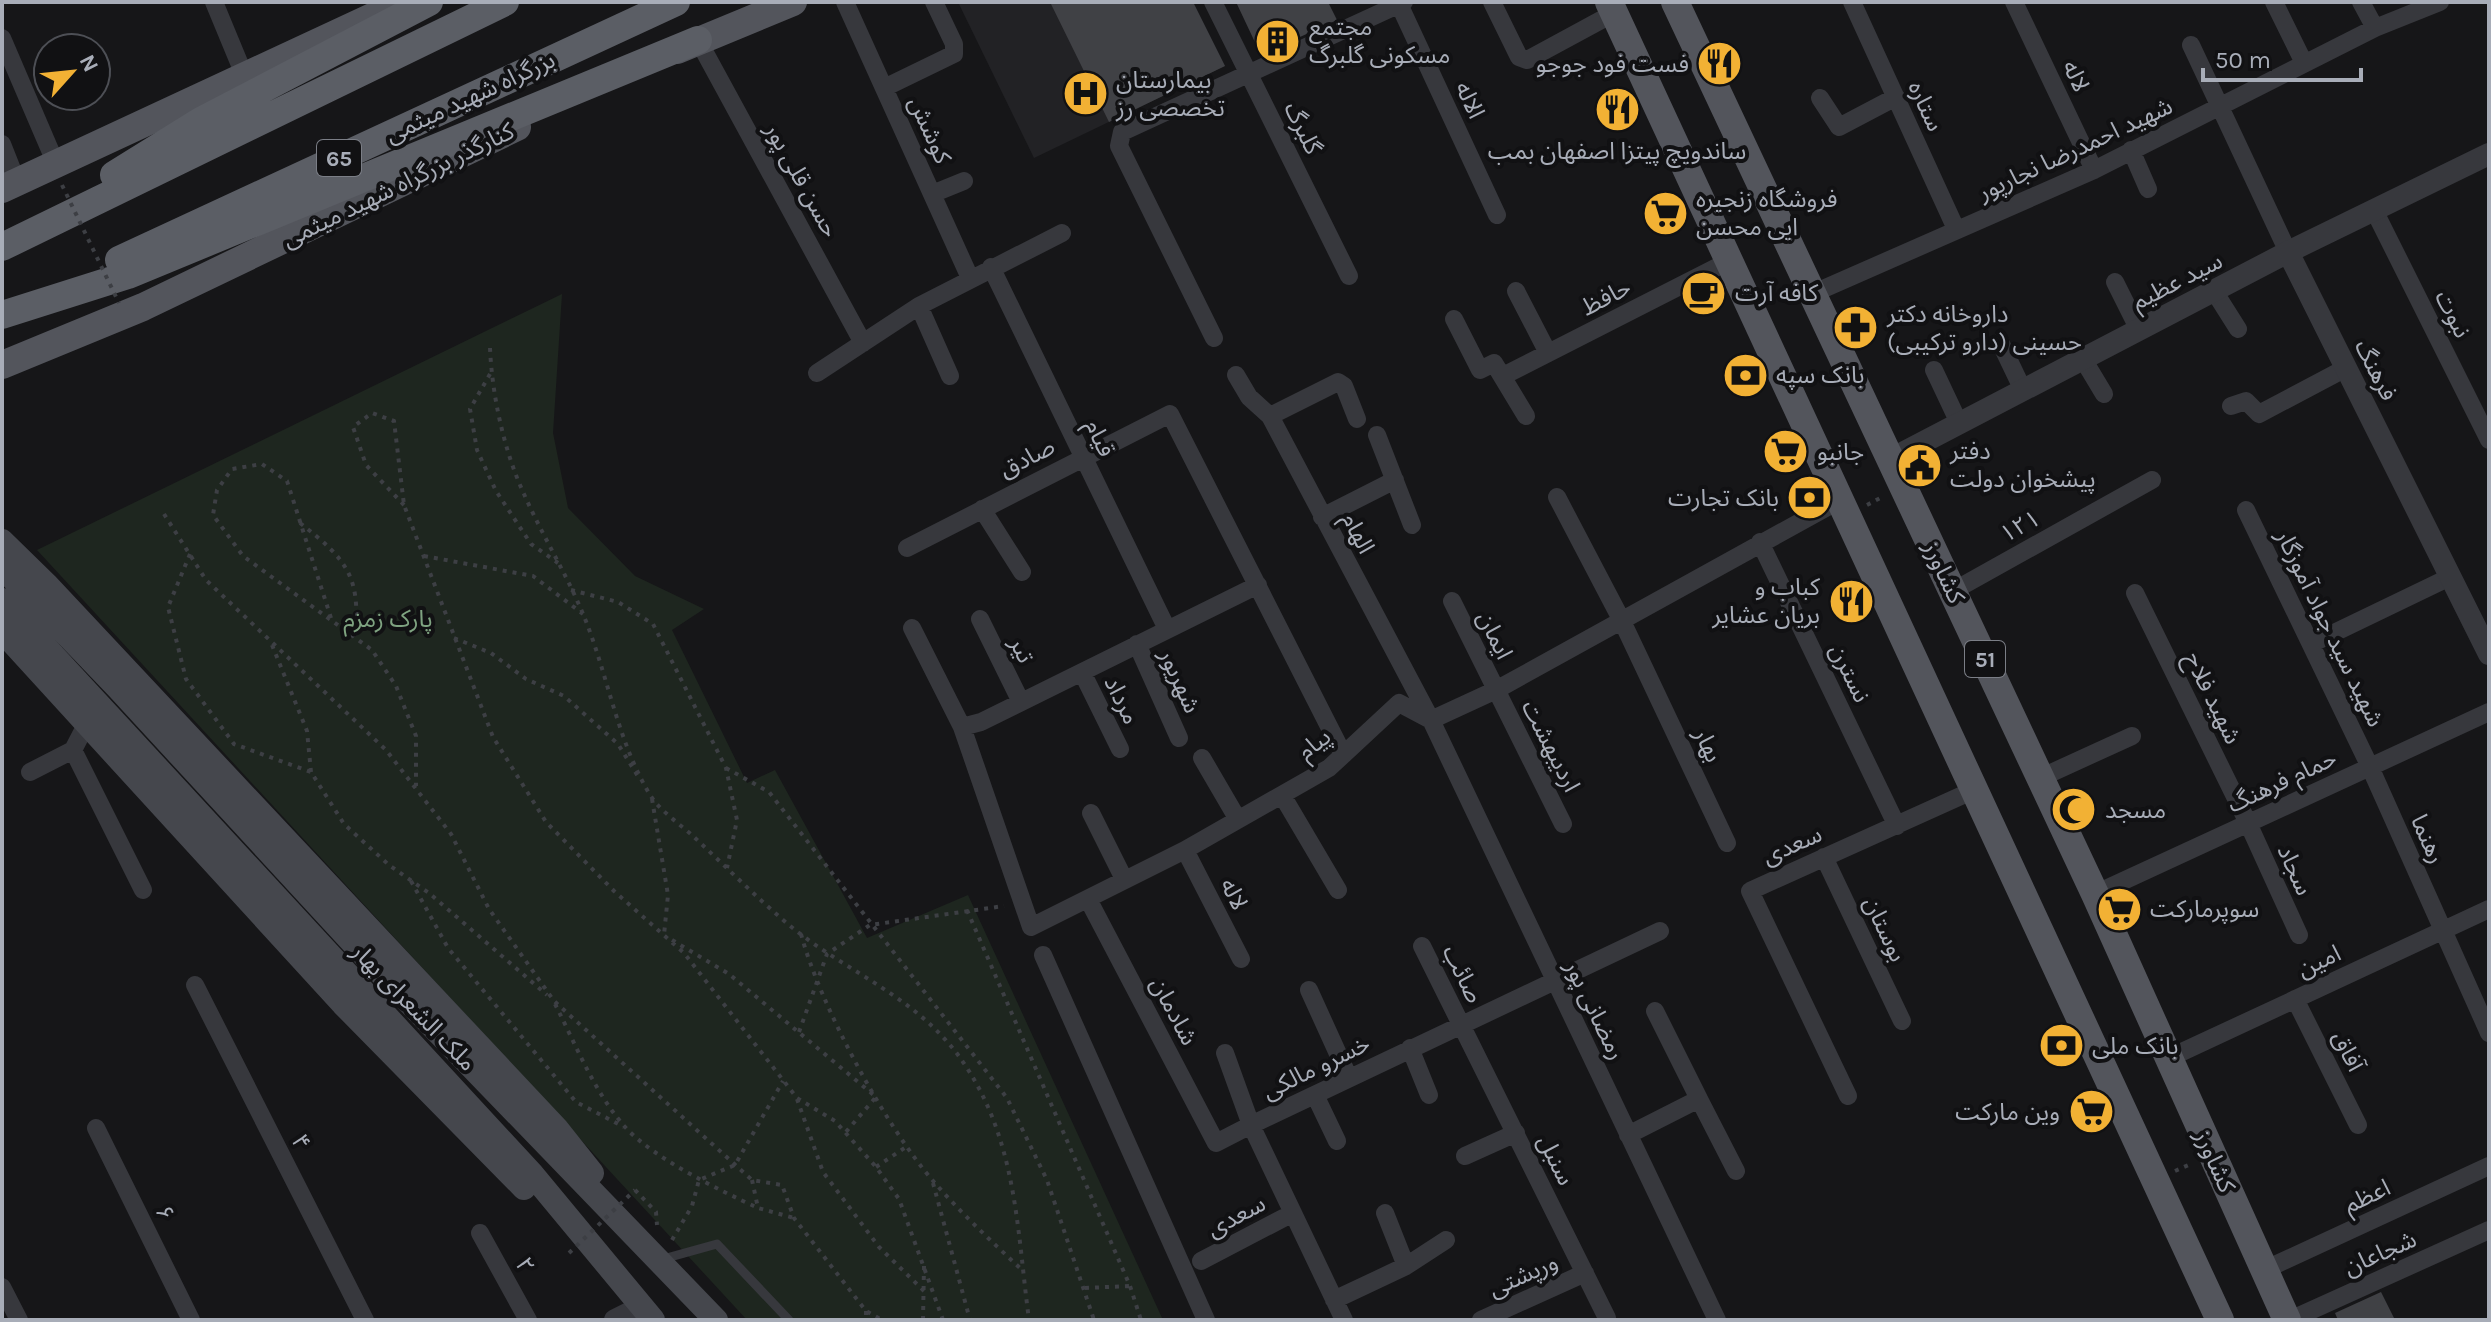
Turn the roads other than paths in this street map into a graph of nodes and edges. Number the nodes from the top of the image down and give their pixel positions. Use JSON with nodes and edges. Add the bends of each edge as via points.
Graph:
{"nodes":[{"id":1,"x":214,"y":2,"type":"edge"},
{"id":2,"x":404,"y":2,"type":"edge"},
{"id":3,"x":429,"y":2,"type":"edge"},
{"id":4,"x":505,"y":2,"type":"edge"},
{"id":5,"x":676,"y":2,"type":"edge"},
{"id":6,"x":793,"y":2,"type":"edge"},
{"id":7,"x":845,"y":2,"type":"edge"},
{"id":8,"x":934,"y":2,"type":"edge"},
{"id":9,"x":1213,"y":2,"type":"edge"},
{"id":10,"x":1492,"y":2,"type":"edge"},
{"id":11,"x":1675,"y":2,"type":"edge"},
{"id":12,"x":1852,"y":2,"type":"edge"},
{"id":13,"x":2014,"y":2,"type":"edge"},
{"id":14,"x":2274,"y":2,"type":"edge"},
{"id":15,"x":2361,"y":2,"type":"edge"},
{"id":16,"x":2440,"y":2,"type":"edge"},
{"id":17,"x":1402,"y":3,"type":"edge"},
{"id":18,"x":1612,"y":8,"type":"edge"},
{"id":19,"x":2375,"y":28,"type":"junction"},
{"id":20,"x":2,"y":38,"type":"edge"},
{"id":21,"x":698,"y":40,"type":"junction"},
{"id":22,"x":2191,"y":45,"type":"dead end"},
{"id":23,"x":2304,"y":63,"type":"junction"},
{"id":24,"x":1249,"y":72,"type":"junction"},
{"id":25,"x":245,"y":77,"type":"junction"},
{"id":26,"x":884,"y":88,"type":"junction"},
{"id":27,"x":1896,"y":97,"type":"junction"},
{"id":28,"x":1820,"y":98,"type":"dead end"},
{"id":29,"x":2220,"y":108,"type":"junction"},
{"id":30,"x":2,"y":144,"type":"edge"},
{"id":31,"x":2131,"y":150,"type":"junction"},
{"id":32,"x":2489,"y":154,"type":"edge"},
{"id":33,"x":2094,"y":170,"type":"junction"},
{"id":34,"x":59,"y":174,"type":"junction"},
{"id":35,"x":964,"y":181,"type":"dead end"},
{"id":36,"x":10,"y":185,"type":"edge"},
{"id":37,"x":2148,"y":189,"type":"dead end"},
{"id":38,"x":932,"y":194,"type":"junction"},
{"id":39,"x":2374,"y":210,"type":"junction"},
{"id":40,"x":1497,"y":215,"type":"dead end"},
{"id":41,"x":1956,"y":229,"type":"junction"},
{"id":42,"x":1062,"y":233,"type":"dead end"},
{"id":43,"x":2,"y":245,"type":"edge"},
{"id":44,"x":2288,"y":252,"type":"junction"},
{"id":45,"x":1729,"y":261,"type":"junction"},
{"id":46,"x":991,"y":267,"type":"junction"},
{"id":47,"x":1349,"y":276,"type":"dead end"},
{"id":48,"x":970,"y":278,"type":"junction"},
{"id":49,"x":2115,"y":282,"type":"dead end"},
{"id":50,"x":1516,"y":291,"type":"dead end"},
{"id":51,"x":2214,"y":291,"type":"junction"},
{"id":52,"x":1814,"y":293,"type":"junction"},
{"id":53,"x":919,"y":306,"type":"junction"},
{"id":54,"x":2,"y":314,"type":"edge"},
{"id":55,"x":1454,"y":319,"type":"dead end"},
{"id":56,"x":2238,"y":329,"type":"dead end"},
{"id":57,"x":2139,"y":330,"type":"junction"},
{"id":58,"x":1214,"y":338,"type":"dead end"},
{"id":59,"x":2000,"y":342,"type":"dead end"},
{"id":60,"x":863,"y":343,"type":"junction"},
{"id":61,"x":1548,"y":353,"type":"junction"},
{"id":62,"x":2083,"y":359,"type":"junction"},
{"id":63,"x":2,"y":365,"type":"edge"},
{"id":64,"x":2346,"y":368,"type":"junction"},
{"id":65,"x":1934,"y":370,"type":"dead end"},
{"id":66,"x":817,"y":373,"type":"dead end"},
{"id":67,"x":1236,"y":375,"type":"dead end"},
{"id":68,"x":1505,"y":375,"type":"junction"},
{"id":69,"x":950,"y":376,"type":"dead end"},
{"id":70,"x":2023,"y":390,"type":"junction"},
{"id":71,"x":2104,"y":394,"type":"dead end"},
{"id":72,"x":2231,"y":406,"type":"dead end"},
{"id":73,"x":1270,"y":416,"type":"junction"},
{"id":74,"x":1526,"y":416,"type":"dead end"},
{"id":75,"x":1357,"y":419,"type":"dead end"},
{"id":76,"x":1959,"y":423,"type":"junction"},
{"id":77,"x":1377,"y":435,"type":"dead end"},
{"id":78,"x":2489,"y":440,"type":"edge"},
{"id":79,"x":1082,"y":456,"type":"junction"},
{"id":80,"x":1891,"y":459,"type":"junction"},
{"id":81,"x":1395,"y":480,"type":"junction"},
{"id":82,"x":2152,"y":480,"type":"dead end"},
{"id":83,"x":1557,"y":497,"type":"dead end"},
{"id":84,"x":1844,"y":507,"type":"junction"},
{"id":85,"x":982,"y":509,"type":"junction"},
{"id":86,"x":2246,"y":510,"type":"dead end"},
{"id":87,"x":1322,"y":517,"type":"junction"},
{"id":88,"x":1412,"y":525,"type":"dead end"},
{"id":89,"x":2,"y":541,"type":"edge"},
{"id":90,"x":1760,"y":542,"type":"junction"},
{"id":91,"x":907,"y":548,"type":"dead end"},
{"id":92,"x":2,"y":567,"type":"edge"},
{"id":93,"x":1022,"y":572,"type":"dead end"},
{"id":94,"x":2450,"y":577,"type":"junction"},
{"id":95,"x":1258,"y":585,"type":"junction"},
{"id":96,"x":1953,"y":591,"type":"junction"},
{"id":97,"x":2135,"y":593,"type":"dead end"},
{"id":98,"x":2,"y":600,"type":"edge"},
{"id":99,"x":1452,"y":601,"type":"dead end"},
{"id":100,"x":980,"y":619,"type":"dead end"},
{"id":101,"x":1622,"y":621,"type":"junction"},
{"id":102,"x":912,"y":628,"type":"dead end"},
{"id":103,"x":1167,"y":629,"type":"junction"},
{"id":104,"x":2,"y":631,"type":"edge"},
{"id":105,"x":1137,"y":644,"type":"junction"},
{"id":106,"x":2311,"y":644,"type":"junction"},
{"id":107,"x":2489,"y":654,"type":"edge"},
{"id":108,"x":1082,"y":672,"type":"junction"},
{"id":109,"x":1496,"y":690,"type":"junction"},
{"id":110,"x":1021,"y":702,"type":"junction"},
{"id":111,"x":2489,"y":712,"type":"edge"},
{"id":112,"x":93,"y":715,"type":"junction"},
{"id":113,"x":1431,"y":720,"type":"junction"},
{"id":114,"x":962,"y":727,"type":"junction"},
{"id":115,"x":2132,"y":736,"type":"dead end"},
{"id":116,"x":1179,"y":738,"type":"dead end"},
{"id":117,"x":1120,"y":749,"type":"dead end"},
{"id":118,"x":73,"y":750,"type":"junction"},
{"id":119,"x":1342,"y":752,"type":"junction"},
{"id":120,"x":1202,"y":758,"type":"dead end"},
{"id":121,"x":2370,"y":767,"type":"junction"},
{"id":122,"x":30,"y":772,"type":"dead end"},
{"id":123,"x":2040,"y":778,"type":"junction"},
{"id":124,"x":1974,"y":790,"type":"junction"},
{"id":125,"x":1282,"y":795,"type":"junction"},
{"id":126,"x":1091,"y":813,"type":"dead end"},
{"id":127,"x":1237,"y":818,"type":"junction"},
{"id":128,"x":2248,"y":823,"type":"junction"},
{"id":129,"x":1563,"y":824,"type":"dead end"},
{"id":130,"x":1897,"y":826,"type":"junction"},
{"id":131,"x":1727,"y":843,"type":"dead end"},
{"id":132,"x":1185,"y":850,"type":"junction"},
{"id":133,"x":1824,"y":857,"type":"junction"},
{"id":134,"x":1124,"y":879,"type":"junction"},
{"id":135,"x":143,"y":890,"type":"dead end"},
{"id":136,"x":1338,"y":890,"type":"dead end"},
{"id":137,"x":2095,"y":894,"type":"junction"},
{"id":138,"x":1089,"y":901,"type":"junction"},
{"id":139,"x":2489,"y":909,"type":"edge"},
{"id":140,"x":2444,"y":930,"type":"junction"},
{"id":141,"x":1660,"y":931,"type":"dead end"},
{"id":142,"x":2299,"y":935,"type":"dead end"},
{"id":143,"x":1422,"y":946,"type":"dead end"},
{"id":144,"x":1043,"y":955,"type":"dead end"},
{"id":145,"x":1241,"y":959,"type":"dead end"},
{"id":146,"x":1555,"y":983,"type":"junction"},
{"id":147,"x":195,"y":985,"type":"dead end"},
{"id":148,"x":1309,"y":990,"type":"dead end"},
{"id":149,"x":2295,"y":999,"type":"junction"},
{"id":150,"x":1655,"y":1011,"type":"dead end"},
{"id":151,"x":1902,"y":1021,"type":"dead end"},
{"id":152,"x":1461,"y":1023,"type":"junction"},
{"id":153,"x":2489,"y":1033,"type":"edge"},
{"id":154,"x":1410,"y":1048,"type":"junction"},
{"id":155,"x":1225,"y":1053,"type":"dead end"},
{"id":156,"x":2169,"y":1058,"type":"junction"},
{"id":157,"x":1349,"y":1078,"type":"junction"},
{"id":158,"x":1315,"y":1095,"type":"junction"},
{"id":159,"x":1429,"y":1095,"type":"dead end"},
{"id":160,"x":1848,"y":1096,"type":"dead end"},
{"id":161,"x":1699,"y":1099,"type":"junction"},
{"id":162,"x":1251,"y":1125,"type":"junction"},
{"id":163,"x":2358,"y":1125,"type":"dead end"},
{"id":164,"x":96,"y":1128,"type":"dead end"},
{"id":165,"x":1516,"y":1133,"type":"junction"},
{"id":166,"x":1628,"y":1135,"type":"junction"},
{"id":167,"x":1337,"y":1141,"type":"dead end"},
{"id":168,"x":1465,"y":1156,"type":"dead end"},
{"id":169,"x":2489,"y":1166,"type":"edge"},
{"id":170,"x":1736,"y":1171,"type":"dead end"},
{"id":171,"x":1293,"y":1213,"type":"junction"},
{"id":172,"x":1385,"y":1213,"type":"dead end"},
{"id":173,"x":2489,"y":1230,"type":"edge"},
{"id":174,"x":480,"y":1233,"type":"dead end"},
{"id":175,"x":1446,"y":1240,"type":"dead end"},
{"id":176,"x":661,"y":1260,"type":"junction"},
{"id":177,"x":1201,"y":1261,"type":"dead end"},
{"id":178,"x":1406,"y":1266,"type":"junction"},
{"id":179,"x":2264,"y":1270,"type":"junction"},
{"id":180,"x":1585,"y":1273,"type":"junction"},
{"id":181,"x":2,"y":1287,"type":"edge"},
{"id":182,"x":1334,"y":1300,"type":"junction"},
{"id":183,"x":647,"y":1313,"type":"edge"},
{"id":184,"x":1516,"y":1313,"type":"edge"},
{"id":185,"x":1607,"y":1318,"type":"dead end"},
{"id":186,"x":19,"y":1320,"type":"edge"},
{"id":187,"x":191,"y":1320,"type":"edge"},
{"id":188,"x":365,"y":1320,"type":"edge"},
{"id":189,"x":528,"y":1320,"type":"edge"},
{"id":190,"x":615,"y":1320,"type":"edge"},
{"id":191,"x":716,"y":1320,"type":"edge"},
{"id":192,"x":789,"y":1320,"type":"edge"},
{"id":193,"x":1206,"y":1320,"type":"edge"},
{"id":194,"x":1344,"y":1320,"type":"edge"},
{"id":195,"x":1481,"y":1320,"type":"edge"},
{"id":196,"x":1717,"y":1320,"type":"edge"},
{"id":197,"x":2220,"y":1320,"type":"edge"},
{"id":198,"x":2288,"y":1320,"type":"edge"}],
"edges":[{"from":1,"to":25,"type":"street"},
{"from":2,"to":25,"type":"main road"},
{"from":3,"to":43,"type":"highway","via":[[201,121]]},
{"from":4,"to":43,"type":"highway"},
{"from":5,"to":54,"type":"highway","name":"بزرگراه شهید میثمی","number":"65"},
{"from":6,"to":21,"type":"main road","name":"کنارگذر بزرگراه شهید میثمی"},
{"from":7,"to":26,"type":"street","name":"کوشش"},
{"from":8,"to":26,"type":"street","via":[[954,54]]},
{"from":9,"to":24,"type":"street","name":"گلبرگ"},
{"from":10,"to":18,"type":"street","via":[[1519,57],[1527,60]]},
{"from":11,"to":52,"type":"main road","name":"کشاورز","number":"51"},
{"from":12,"to":27,"type":"street","name":"ستاره"},
{"from":13,"to":33,"type":"street","name":"لاله"},
{"from":14,"to":23,"type":"street"},
{"from":15,"to":19,"type":"street"},
{"from":16,"to":19,"type":"street","name":"شهید احمدرضا نجارپور"},
{"from":17,"to":24,"type":"street"},
{"from":17,"to":40,"type":"street","name":"الاله"},
{"from":18,"to":45,"type":"main road"},
{"from":19,"to":23,"type":"street","name":"شهید احمدرضا نجارپور"},
{"from":20,"to":34,"type":"street"},
{"from":21,"to":54,"type":"highway","via":[[128,275]]},
{"from":21,"to":60,"type":"street","name":"حسن قلی پور"},
{"from":21,"to":63,"type":"main road","name":"کنارگذر بزرگراه شهید میثمی","via":[[143,307]]},
{"from":22,"to":29,"type":"street","name":"فرهنگ"},
{"from":23,"to":29,"type":"street","name":"شهید احمدرضا نجارپور"},
{"from":24,"to":47,"type":"street","name":"گلبرگ"},
{"from":24,"to":58,"type":"street","via":[[1122,132],[1119,140]]},
{"from":25,"to":34,"type":"main road"},
{"from":26,"to":38,"type":"street","name":"کوشش"},
{"from":27,"to":28,"type":"street","via":[[1839,127]]},
{"from":27,"to":41,"type":"street","name":"ستاره"},
{"from":29,"to":31,"type":"street","name":"شهید احمدرضا نجارپور"},
{"from":29,"to":44,"type":"street","name":"فرهنگ"},
{"from":30,"to":36,"type":"street"},
{"from":31,"to":33,"type":"street","name":"شهید احمدرضا نجارپور"},
{"from":31,"to":37,"type":"street"},
{"from":32,"to":39,"type":"street","name":"سید عظیم"},
{"from":33,"to":41,"type":"street","name":"شهید احمدرضا نجارپور"},
{"from":34,"to":36,"type":"main road"},
{"from":35,"to":38,"type":"street"},
{"from":38,"to":48,"type":"street","name":"کوشش"},
{"from":39,"to":44,"type":"street","name":"سید عظیم"},
{"from":39,"to":78,"type":"street","name":"نبوت"},
{"from":41,"to":52,"type":"street","name":"شهید احمدرضا نجارپور"},
{"from":42,"to":46,"type":"street"},
{"from":44,"to":51,"type":"street","name":"سید عظیم"},
{"from":44,"to":64,"type":"street","name":"فرهنگ"},
{"from":45,"to":61,"type":"street","name":"حافظ"},
{"from":45,"to":84,"type":"main road"},
{"from":46,"to":48,"type":"street"},
{"from":46,"to":79,"type":"street","name":"قیام"},
{"from":48,"to":53,"type":"street"},
{"from":49,"to":57,"type":"street"},
{"from":50,"to":61,"type":"street"},
{"from":51,"to":56,"type":"street"},
{"from":51,"to":57,"type":"street","name":"سید عظیم"},
{"from":52,"to":80,"type":"main road","name":"کشاورز","number":"51"},
{"from":53,"to":60,"type":"street"},
{"from":53,"to":69,"type":"street"},
{"from":55,"to":68,"type":"street","via":[[1480,370],[1494,363]]},
{"from":57,"to":62,"type":"street","name":"سید عظیم"},
{"from":59,"to":70,"type":"street"},
{"from":60,"to":66,"type":"street"},
{"from":61,"to":68,"type":"street","name":"حافظ"},
{"from":62,"to":70,"type":"street","name":"سید عظیم"},
{"from":62,"to":71,"type":"street"},
{"from":64,"to":72,"type":"street","via":[[2259,414],[2246,401]]},
{"from":64,"to":94,"type":"street","name":"فرهنگ"},
{"from":65,"to":76,"type":"street"},
{"from":67,"to":73,"type":"street","name":"الهام","via":[[1249,397]]},
{"from":68,"to":74,"type":"street"},
{"from":70,"to":76,"type":"street","name":"سید عظیم"},
{"from":73,"to":75,"type":"street","via":[[1338,382]]},
{"from":73,"to":87,"type":"street","name":"الهام"},
{"from":76,"to":80,"type":"street","name":"سید عظیم"},
{"from":77,"to":81,"type":"street"},
{"from":79,"to":85,"type":"street","name":"صادق"},
{"from":79,"to":95,"type":"street","name":"صادق","via":[[1170,414]]},
{"from":79,"to":103,"type":"street","name":"قیام"},
{"from":80,"to":96,"type":"main road","name":"کشاورز","number":"51"},
{"from":81,"to":87,"type":"street"},
{"from":81,"to":88,"type":"street"},
{"from":82,"to":96,"type":"street","name":"۱۲۱"},
{"from":83,"to":101,"type":"street"},
{"from":84,"to":90,"type":"street"},
{"from":84,"to":124,"type":"main road"},
{"from":85,"to":91,"type":"street","name":"صادق"},
{"from":85,"to":93,"type":"street"},
{"from":86,"to":106,"type":"street","name":"شهید سید جواد آموزگار"},
{"from":87,"to":113,"type":"street","name":"الهام"},
{"from":89,"to":176,"type":"main road","via":[[557,1129]]},
{"from":90,"to":101,"type":"street"},
{"from":90,"to":130,"type":"street","name":"نسترن"},
{"from":92,"to":176,"type":"main road","name":"ملک الشعرای بهار","via":[[379,971]]},
{"from":94,"to":106,"type":"street"},
{"from":94,"to":107,"type":"street","name":"فرهنگ"},
{"from":95,"to":103,"type":"street"},
{"from":95,"to":119,"type":"street"},
{"from":96,"to":123,"type":"main road","name":"کشاورز","number":"51"},
{"from":97,"to":128,"type":"street","name":"شهید فلاح"},
{"from":98,"to":112,"type":"main road"},
{"from":99,"to":109,"type":"street","name":"ایمان"},
{"from":100,"to":110,"type":"street","name":"تیر"},
{"from":101,"to":109,"type":"street"},
{"from":101,"to":131,"type":"street","name":"بهار"},
{"from":102,"to":114,"type":"street"},
{"from":103,"to":105,"type":"street"},
{"from":104,"to":112,"type":"main road"},
{"from":105,"to":108,"type":"street"},
{"from":105,"to":116,"type":"street","name":"شهریور"},
{"from":106,"to":121,"type":"street","name":"شهید سید جواد آموزگار"},
{"from":108,"to":110,"type":"street"},
{"from":108,"to":117,"type":"street","name":"مرداد"},
{"from":109,"to":113,"type":"street"},
{"from":109,"to":129,"type":"street","name":"اردیبهشت"},
{"from":110,"to":114,"type":"street"},
{"from":111,"to":121,"type":"street","name":"حمام فرهنگ"},
{"from":112,"to":118,"type":"street"},
{"from":112,"to":183,"type":"main road","via":[[343,1004]]},
{"from":113,"to":119,"type":"street","name":"پیام","via":[[1399,703]]},
{"from":113,"to":146,"type":"street","name":"رمضانی پور"},
{"from":114,"to":138,"type":"street","name":"پیام","via":[[1031,927]]},
{"from":115,"to":123,"type":"street"},
{"from":118,"to":122,"type":"street"},
{"from":118,"to":135,"type":"street"},
{"from":119,"to":125,"type":"street","name":"پیام","via":[[1329,768]]},
{"from":120,"to":127,"type":"street"},
{"from":121,"to":128,"type":"street","name":"حمام فرهنگ"},
{"from":121,"to":140,"type":"street","name":"رهنما"},
{"from":123,"to":137,"type":"main road","name":"کشاورز","number":"51"},
{"from":124,"to":130,"type":"street","name":"سعدی"},
{"from":124,"to":197,"type":"main road"},
{"from":125,"to":127,"type":"street","name":"پیام"},
{"from":125,"to":136,"type":"street"},
{"from":126,"to":134,"type":"street"},
{"from":127,"to":132,"type":"street","name":"پیام"},
{"from":128,"to":137,"type":"street","name":"حمام فرهنگ"},
{"from":128,"to":142,"type":"street","name":"سجاد"},
{"from":130,"to":133,"type":"street","name":"سعدی"},
{"from":132,"to":134,"type":"street","name":"پیام"},
{"from":132,"to":145,"type":"street","name":"لاله"},
{"from":133,"to":151,"type":"street","name":"بوستان"},
{"from":133,"to":160,"type":"street","name":"سعدی","via":[[1750,891]]},
{"from":134,"to":138,"type":"street","name":"پیام"},
{"from":137,"to":156,"type":"main road","name":"کشاورز","number":"51"},
{"from":138,"to":162,"type":"street","name":"شادمان","via":[[1216,1143]]},
{"from":139,"to":140,"type":"street","name":"امین"},
{"from":140,"to":149,"type":"street","name":"امین"},
{"from":140,"to":153,"type":"street","name":"رهنما"},
{"from":141,"to":146,"type":"street","name":"خسرو مالکی"},
{"from":143,"to":152,"type":"street","name":"صائب"},
{"from":144,"to":193,"type":"street"},
{"from":146,"to":152,"type":"street","name":"خسرو مالکی"},
{"from":146,"to":166,"type":"street","name":"رمضانی پور"},
{"from":147,"to":188,"type":"street","name":"۴"},
{"from":148,"to":157,"type":"street"},
{"from":149,"to":156,"type":"street","name":"امین"},
{"from":149,"to":163,"type":"street","name":"آفاق"},
{"from":150,"to":161,"type":"street"},
{"from":152,"to":154,"type":"street","name":"خسرو مالکی"},
{"from":152,"to":165,"type":"street","name":"سنبل"},
{"from":154,"to":157,"type":"street","name":"خسرو مالکی"},
{"from":154,"to":159,"type":"street"},
{"from":155,"to":162,"type":"street"},
{"from":156,"to":179,"type":"main road","name":"کشاورز","number":"51"},
{"from":157,"to":158,"type":"street","name":"خسرو مالکی"},
{"from":158,"to":162,"type":"street","name":"خسرو مالکی"},
{"from":158,"to":167,"type":"street"},
{"from":161,"to":166,"type":"street"},
{"from":161,"to":170,"type":"street"},
{"from":162,"to":171,"type":"street","name":"خسرو مالکی"},
{"from":164,"to":187,"type":"street","name":"۶"},
{"from":165,"to":168,"type":"street"},
{"from":165,"to":180,"type":"street","name":"سنبل"},
{"from":166,"to":196,"type":"street","name":"رمضانی پور"},
{"from":169,"to":179,"type":"street","name":"اعظم"},
{"from":171,"to":177,"type":"street","name":"سعدی"},
{"from":171,"to":182,"type":"street","name":"خسرو مالکی"},
{"from":172,"to":178,"type":"street"},
{"from":173,"to":198,"type":"street","name":"شجاعان"},
{"from":174,"to":189,"type":"street","name":"۲"},
{"from":175,"to":178,"type":"street"},
{"from":176,"to":191,"type":"main road","name":"ملک الشعرای بهار"},
{"from":176,"to":192,"type":"lane","via":[[717,1244]]},
{"from":178,"to":182,"type":"street"},
{"from":179,"to":198,"type":"main road","name":"کشاورز","number":"51"},
{"from":180,"to":184,"type":"street","name":"ورپشتی"},
{"from":180,"to":185,"type":"street","name":"سنبل"},
{"from":181,"to":186,"type":"street"},
{"from":182,"to":194,"type":"street","name":"خسرو مالکی"},
{"from":183,"to":190,"type":"street"},
{"from":184,"to":195,"type":"street","name":"ورپشتی"}]}
